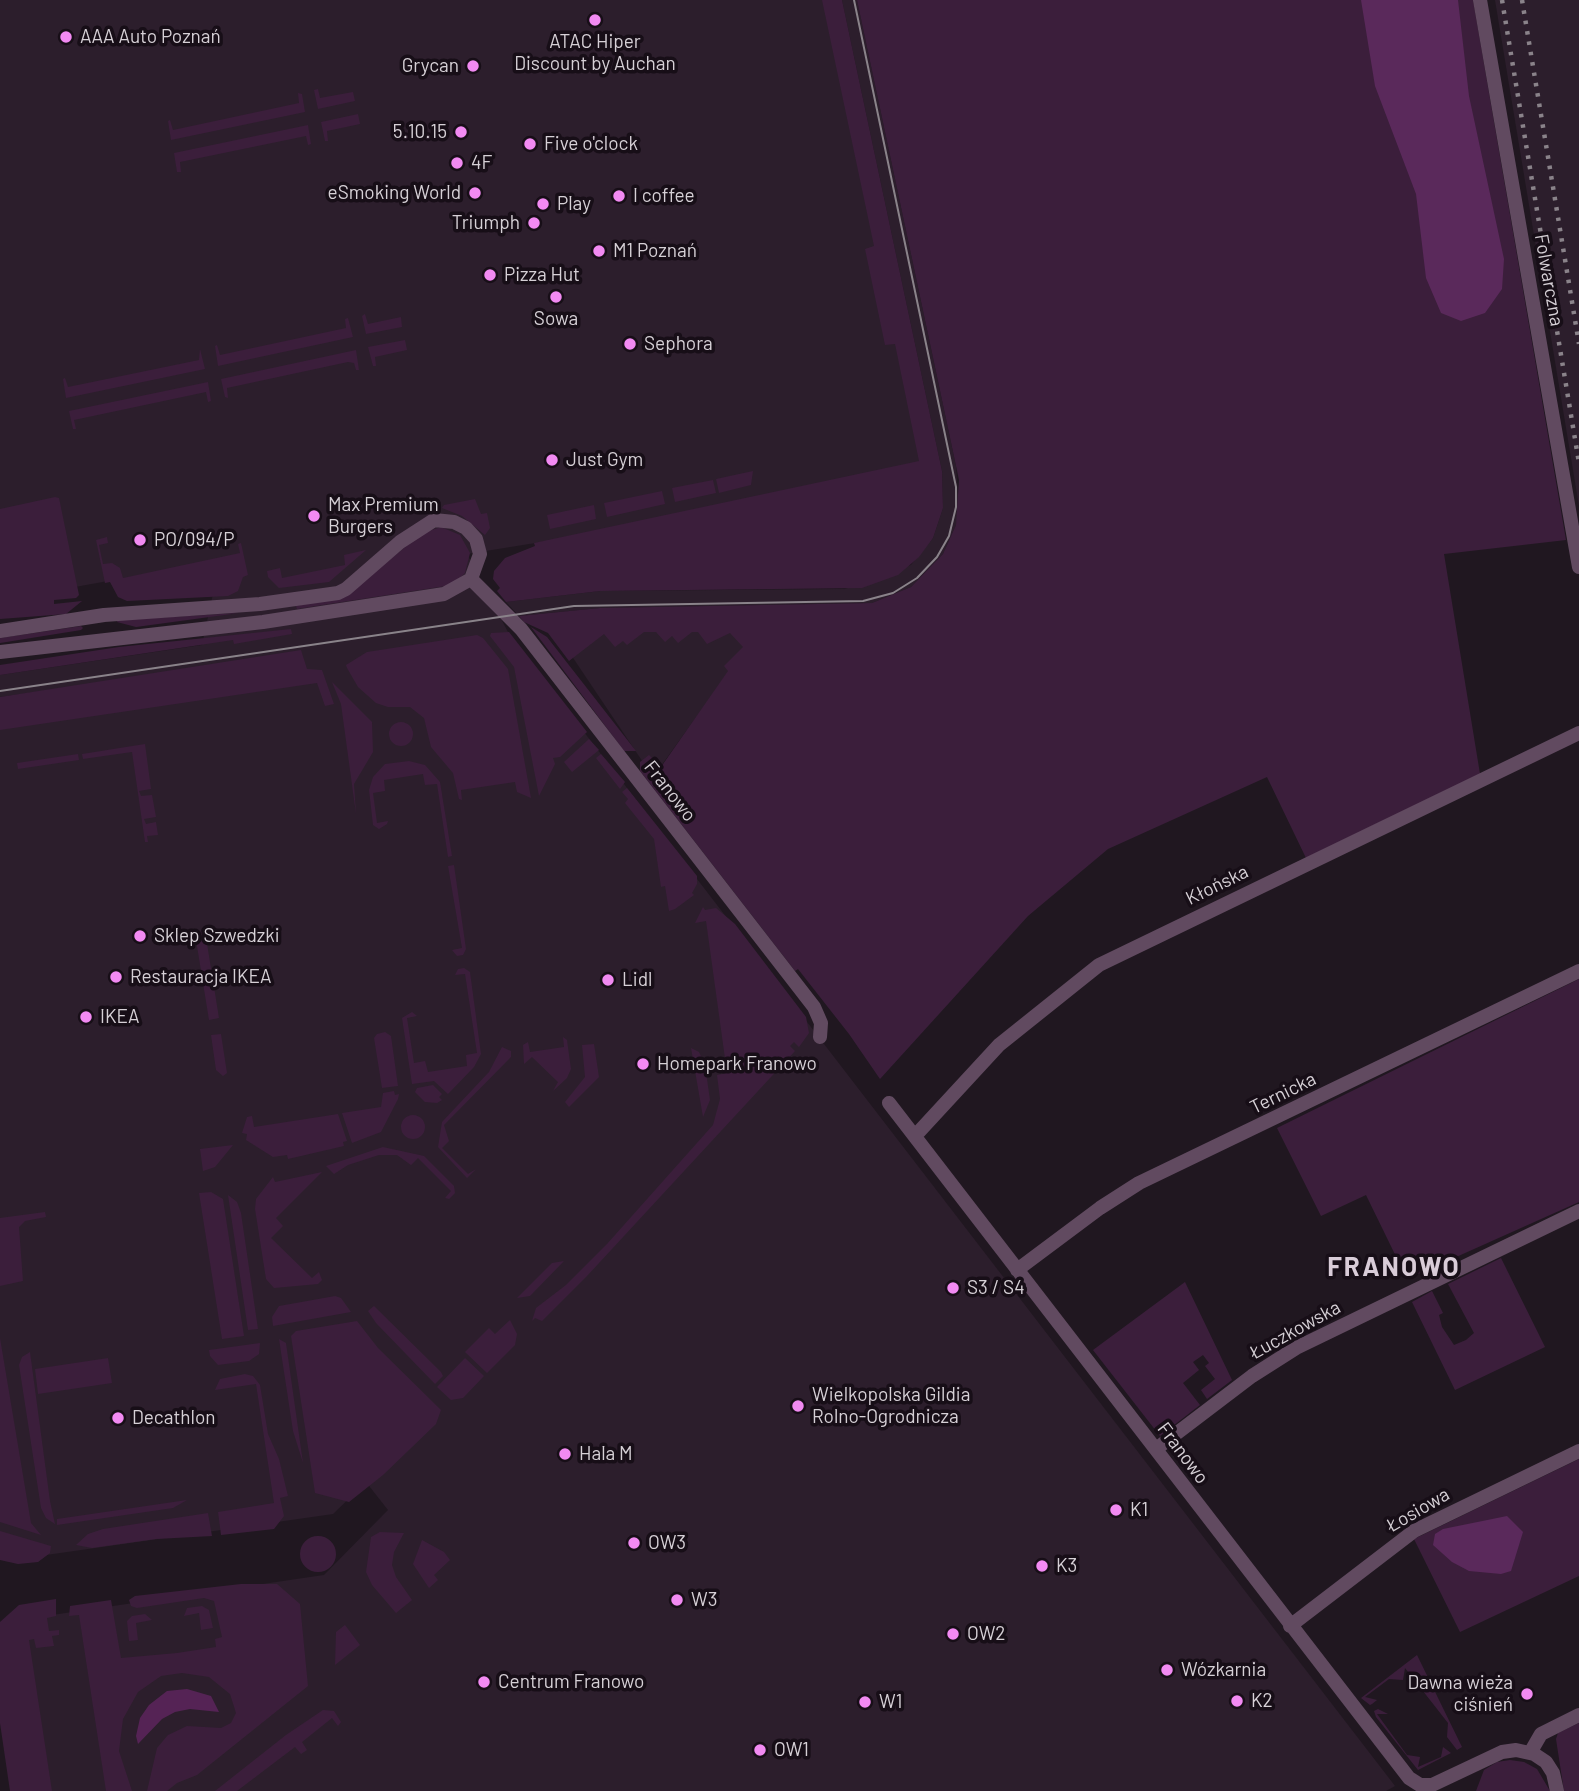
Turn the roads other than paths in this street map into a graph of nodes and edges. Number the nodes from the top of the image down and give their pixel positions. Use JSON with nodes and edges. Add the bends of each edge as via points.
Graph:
{"nodes":[{"id":1,"x":1480,"y":0,"type":"edge"},
{"id":2,"x":1579,"y":567,"type":"edge"},
{"id":3,"x":471,"y":579,"type":"junction"},
{"id":4,"x":0,"y":631,"type":"edge"},
{"id":5,"x":0,"y":652,"type":"edge"},
{"id":6,"x":1579,"y":733,"type":"edge"},
{"id":7,"x":1579,"y":971,"type":"edge"},
{"id":8,"x":820,"y":1037,"type":"dead end"},
{"id":9,"x":889,"y":1103,"type":"dead end"},
{"id":10,"x":915,"y":1136,"type":"junction"},
{"id":11,"x":1579,"y":1211,"type":"edge"},
{"id":12,"x":1017,"y":1270,"type":"junction"},
{"id":13,"x":1156,"y":1449,"type":"junction"},
{"id":14,"x":1579,"y":1451,"type":"edge"},
{"id":15,"x":1290,"y":1626,"type":"junction"},
{"id":16,"x":1579,"y":1715,"type":"edge"},
{"id":17,"x":1530,"y":1753,"type":"junction"},
{"id":18,"x":1557,"y":1791,"type":"edge"}],
"edges":[{"from":1,"to":2,"type":"street","name":"Folwarczna"},
{"from":3,"to":4,"type":"street","via":[[480,554],[476,539],[454,522],[434,520],[338,593],[260,604],[104,615]]},
{"from":3,"to":5,"type":"street","via":[[444,594],[380,604]]},
{"from":3,"to":8,"type":"street","name":"Franowo","via":[[521,630],[814,1007],[821,1023]]},
{"from":6,"to":10,"type":"street","name":"Kłońska","via":[[1099,965],[999,1045]]},
{"from":7,"to":12,"type":"street","name":"Ternicka","via":[[1122,1192]]},
{"from":9,"to":10,"type":"street","name":"Franowo"},
{"from":10,"to":12,"type":"street","name":"Franowo"},
{"from":11,"to":13,"type":"street","name":"Łuczkowska","via":[[1285,1354]]},
{"from":12,"to":13,"type":"street","name":"Franowo"},
{"from":13,"to":15,"type":"street","name":"Franowo"},
{"from":14,"to":15,"type":"street","name":"Łosiowa","via":[[1414,1531]]},
{"from":15,"to":17,"type":"street","name":"Franowo","via":[[1413,1781],[1432,1785],[1507,1750]]},
{"from":16,"to":17,"type":"street","via":[[1541,1734]]},
{"from":17,"to":18,"type":"street","via":[[1549,1766]]}]}
